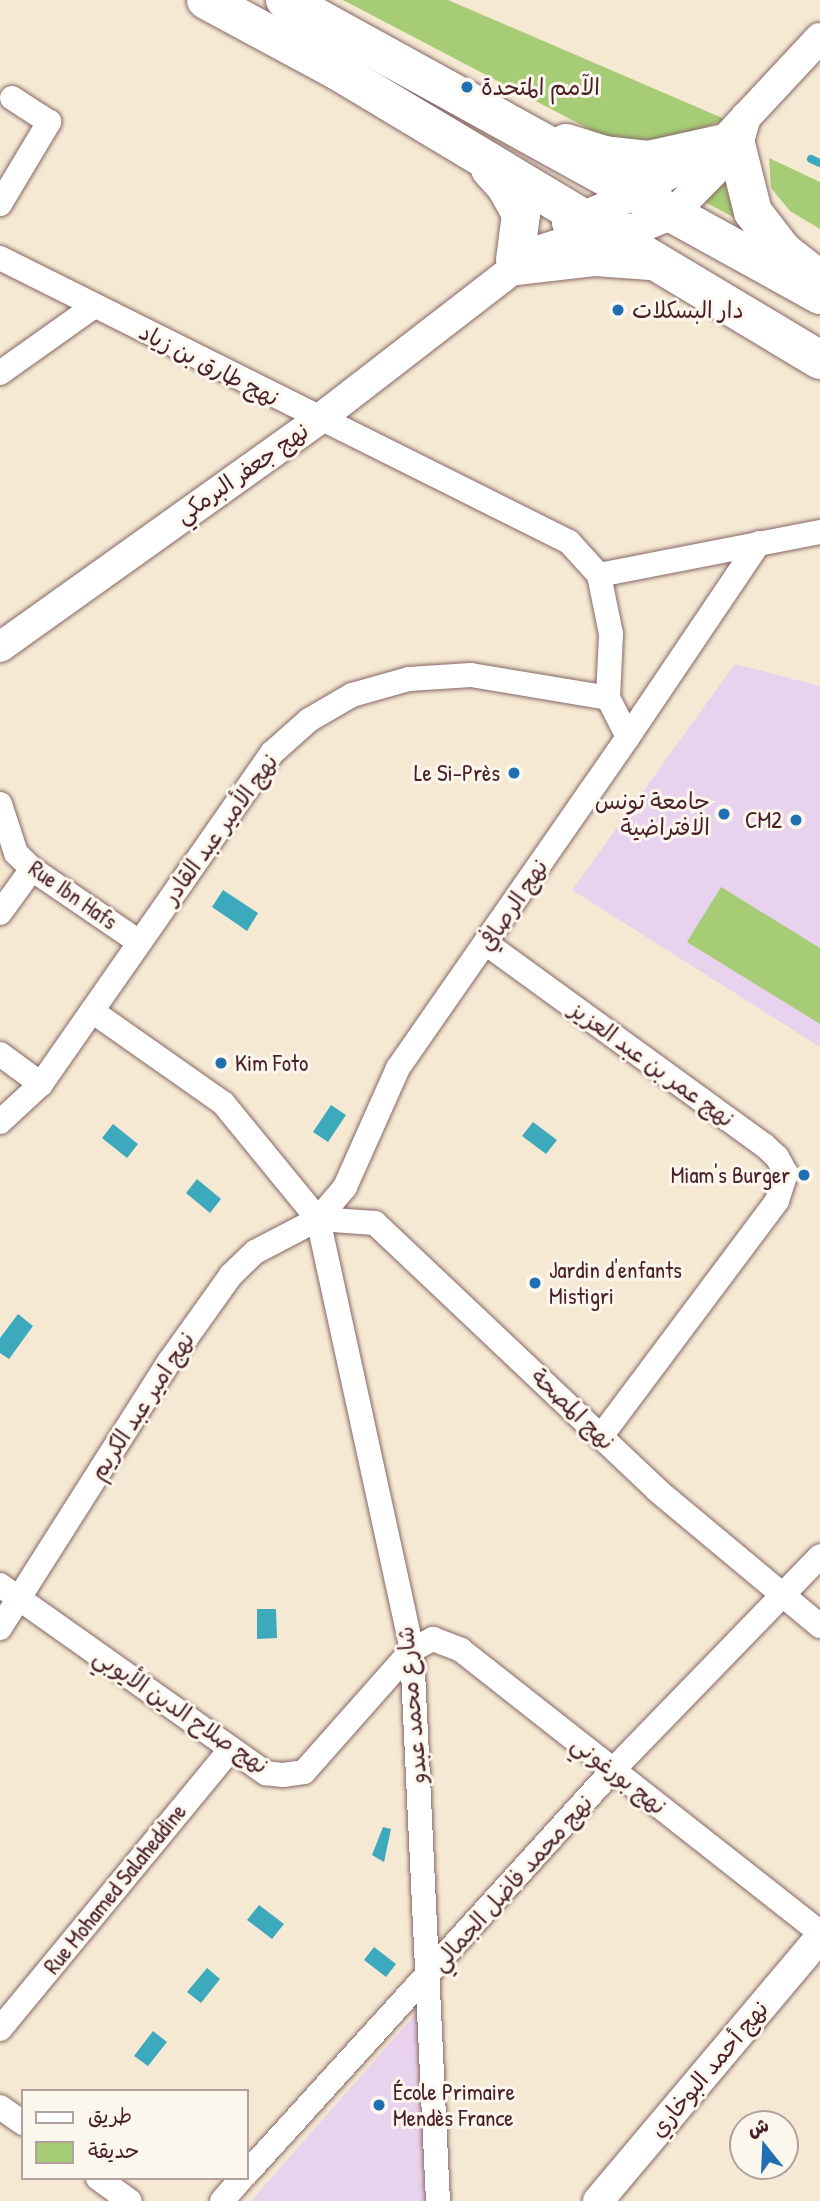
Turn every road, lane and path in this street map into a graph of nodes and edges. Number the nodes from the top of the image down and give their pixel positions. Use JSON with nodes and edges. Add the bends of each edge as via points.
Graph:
{"nodes":[{"id":1,"x":206,"y":0,"type":"edge"},
{"id":2,"x":285,"y":0,"type":"edge"},
{"id":3,"x":820,"y":38,"type":"edge"},
{"id":4,"x":335,"y":70,"type":"junction"},
{"id":5,"x":12,"y":98,"type":"dead end"},
{"id":6,"x":508,"y":127,"type":"junction"},
{"id":7,"x":735,"y":136,"type":"junction"},
{"id":8,"x":474,"y":152,"type":"junction"},
{"id":9,"x":0,"y":204,"type":"edge"},
{"id":10,"x":628,"y":222,"type":"junction"},
{"id":11,"x":0,"y":258,"type":"edge"},
{"id":12,"x":516,"y":263,"type":"junction"},
{"id":13,"x":820,"y":281,"type":"edge"},
{"id":14,"x":820,"y":295,"type":"edge"},
{"id":15,"x":93,"y":307,"type":"junction"},
{"id":16,"x":820,"y":312,"type":"edge"},
{"id":17,"x":820,"y":360,"type":"edge"},
{"id":18,"x":0,"y":373,"type":"edge"},
{"id":19,"x":318,"y":420,"type":"junction"},
{"id":20,"x":820,"y":532,"type":"edge"},
{"id":21,"x":759,"y":543,"type":"junction"},
{"id":22,"x":599,"y":575,"type":"junction"},
{"id":23,"x":0,"y":647,"type":"edge"},
{"id":24,"x":608,"y":698,"type":"junction"},
{"id":25,"x":628,"y":737,"type":"junction"},
{"id":26,"x":0,"y":804,"type":"edge"},
{"id":27,"x":32,"y":869,"type":"junction"},
{"id":28,"x":0,"y":913,"type":"edge"},
{"id":29,"x":139,"y":942,"type":"junction"},
{"id":30,"x":487,"y":944,"type":"junction"},
{"id":31,"x":92,"y":1011,"type":"junction"},
{"id":32,"x":0,"y":1054,"type":"edge"},
{"id":33,"x":41,"y":1084,"type":"junction"},
{"id":34,"x":0,"y":1122,"type":"edge"},
{"id":35,"x":318,"y":1219,"type":"junction"},
{"id":36,"x":601,"y":1436,"type":"junction"},
{"id":37,"x":820,"y":1556,"type":"edge"},
{"id":38,"x":0,"y":1586,"type":"edge"},
{"id":39,"x":781,"y":1596,"type":"junction"},
{"id":40,"x":20,"y":1602,"type":"junction"},
{"id":41,"x":820,"y":1626,"type":"edge"},
{"id":42,"x":0,"y":1628,"type":"edge"},
{"id":43,"x":412,"y":1650,"type":"junction"},
{"id":44,"x":231,"y":1749,"type":"junction"},
{"id":45,"x":612,"y":1771,"type":"junction"},
{"id":46,"x":820,"y":1931,"type":"edge"},
{"id":47,"x":820,"y":1937,"type":"edge"},
{"id":48,"x":430,"y":1973,"type":"junction"},
{"id":49,"x":0,"y":2029,"type":"edge"},
{"id":50,"x":0,"y":2107,"type":"edge"},
{"id":51,"x":21,"y":2122,"type":"edge"},
{"id":52,"x":248,"y":2173,"type":"edge"},
{"id":53,"x":101,"y":2180,"type":"edge"},
{"id":54,"x":240,"y":2180,"type":"edge"},
{"id":55,"x":130,"y":2201,"type":"edge"},
{"id":56,"x":222,"y":2201,"type":"edge"},
{"id":57,"x":438,"y":2201,"type":"edge"},
{"id":58,"x":598,"y":2201,"type":"edge"}],
"edges":[{"from":1,"to":4,"type":"highway"},
{"from":2,"to":6,"type":"highway"},
{"from":3,"to":7,"type":"street"},
{"from":4,"to":8,"type":"highway"},
{"from":4,"to":10,"type":"highway","via":[[434,115]]},
{"from":5,"to":9,"type":"street","via":[[49,122]]},
{"from":6,"to":7,"type":"highway","via":[[605,155],[648,160]]},
{"from":6,"to":10,"type":"highway"},
{"from":7,"to":10,"type":"street"},
{"from":7,"to":10,"type":"street"},
{"from":7,"to":13,"type":"highway","via":[[747,195],[760,224],[783,251]]},
{"from":8,"to":10,"type":"highway"},
{"from":8,"to":12,"type":"highway","via":[[506,187],[521,214]]},
{"from":10,"to":12,"type":"street","name":"نهج جعفر البرمكي"},
{"from":10,"to":12,"type":"highway","via":[[595,257]]},
{"from":10,"to":14,"type":"highway"},
{"from":10,"to":16,"type":"highway","via":[[667,232]]},
{"from":10,"to":17,"type":"highway"},
{"from":11,"to":15,"type":"street","name":"نهج طارق بن زياد"},
{"from":12,"to":19,"type":"street","name":"نهج جعفر البرمكي"},
{"from":15,"to":18,"type":"street"},
{"from":15,"to":19,"type":"street","name":"نهج طارق بن زياد"},
{"from":19,"to":22,"type":"street","name":"نهج طارق بن زياد","via":[[569,542]]},
{"from":19,"to":23,"type":"street","name":"نهج جعفر البرمكي"},
{"from":20,"to":21,"type":"street"},
{"from":21,"to":22,"type":"street"},
{"from":21,"to":25,"type":"street","name":"نهج الرصافي"},
{"from":22,"to":24,"type":"street","via":[[611,634]]},
{"from":24,"to":25,"type":"street"},
{"from":24,"to":29,"type":"street","name":"نهج الأمير عبد القادر","via":[[471,675],[409,679],[352,695],[309,720],[272,753]]},
{"from":25,"to":30,"type":"street","name":"نهج الرصافي"},
{"from":26,"to":27,"type":"street","name":"Rue Ibn Hafs","via":[[16,853]]},
{"from":27,"to":28,"type":"street"},
{"from":27,"to":29,"type":"street","name":"Rue Ibn Hafs"},
{"from":29,"to":31,"type":"street","name":"نهج الأمير عبد القادر"},
{"from":30,"to":35,"type":"street","name":"نهج الرصافي","via":[[398,1068],[345,1187]]},
{"from":30,"to":36,"type":"street","name":"نهج عمر بن عبد العزيز","via":[[778,1157],[786,1173],[777,1201]]},
{"from":31,"to":33,"type":"street","name":"نهج الأمير عبد القادر"},
{"from":31,"to":35,"type":"street","via":[[223,1102]]},
{"from":32,"to":33,"type":"street"},
{"from":33,"to":34,"type":"street","name":"نهج الأمير عبد القادر"},
{"from":35,"to":36,"type":"street","name":"نهج المصحة","via":[[375,1223]]},
{"from":35,"to":40,"type":"street","name":"نهج امير عبد الكريم","via":[[254,1252],[231,1275],[169,1362]]},
{"from":35,"to":43,"type":"street","name":"شارع محمد عبدو"},
{"from":36,"to":39,"type":"street","name":"نهج المصحة"},
{"from":37,"to":39,"type":"street","name":"نهج محمد فاضل الجمالي"},
{"from":38,"to":40,"type":"street","name":"نهج صلاح الدين الأيوبي"},
{"from":39,"to":41,"type":"street","name":"نهج المصحة"},
{"from":39,"to":45,"type":"street","name":"نهج محمد فاضل الجمالي"},
{"from":40,"to":42,"type":"street","name":"نهج امير عبد الكريم"},
{"from":40,"to":44,"type":"street","name":"نهج صلاح الدين الأيوبي"},
{"from":43,"to":44,"type":"street","name":"نهج صلاح الدين الأيوبي","via":[[304,1772],[266,1773]]},
{"from":43,"to":45,"type":"street","name":"نهج بورغوني","via":[[433,1639],[461,1650]]},
{"from":43,"to":48,"type":"street","name":"شارع محمد عبدو"},
{"from":44,"to":49,"type":"street","name":"Rue Mohamed Salaheddine"},
{"from":45,"to":46,"type":"street","name":"نهج بورغوني"},
{"from":45,"to":48,"type":"street","name":"نهج محمد فاضل الجمالي"},
{"from":47,"to":58,"type":"street","name":"نهج أحمد البوخاري"},
{"from":48,"to":52,"type":"street","name":"نهج محمد فاضل الجمالي"},
{"from":48,"to":57,"type":"street","name":"شارع محمد عبدو"},
{"from":50,"to":51,"type":"street"},
{"from":53,"to":55,"type":"street"},
{"from":54,"to":56,"type":"street"}]}
